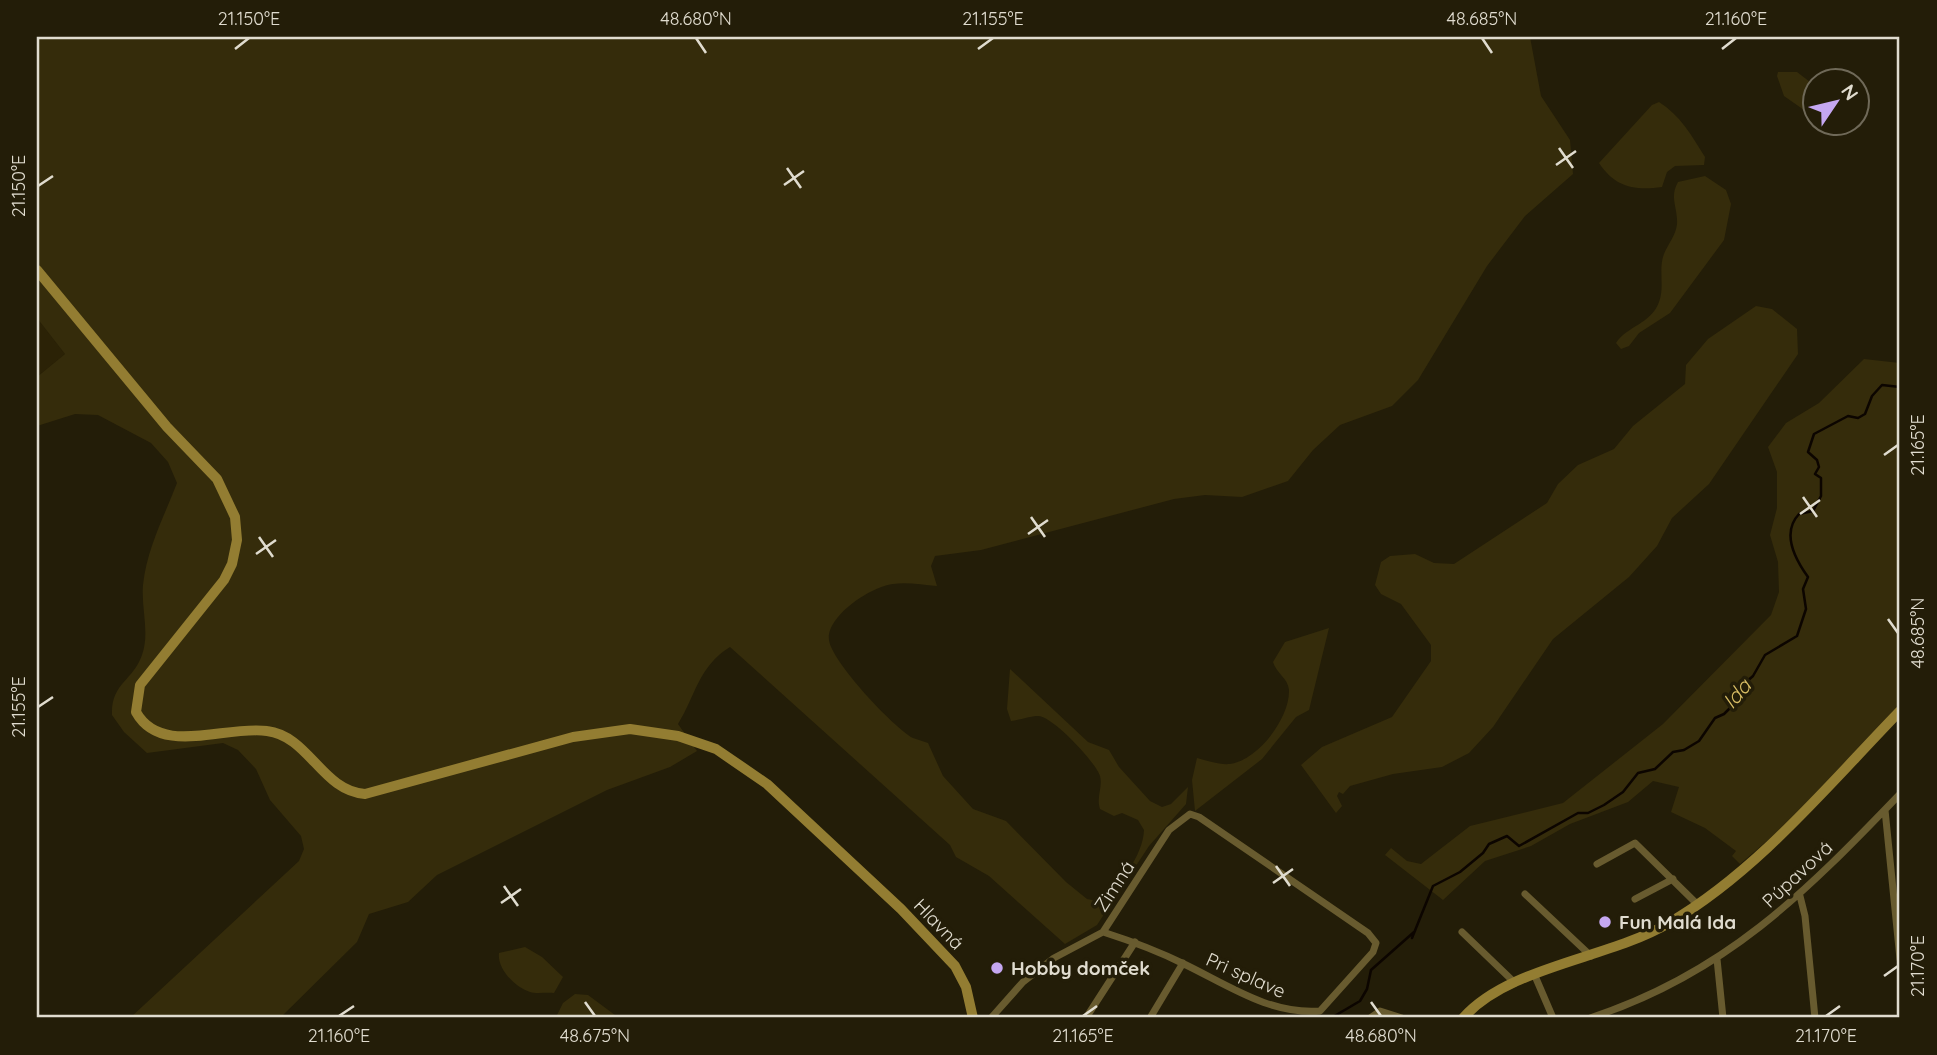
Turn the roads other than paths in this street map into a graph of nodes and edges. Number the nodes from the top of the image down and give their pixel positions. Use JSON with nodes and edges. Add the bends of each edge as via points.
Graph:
{"nodes":[{"id":1,"x":37,"y":270,"type":"edge"},
{"id":2,"x":1900,"y":711,"type":"edge"},
{"id":3,"x":1900,"y":794,"type":"edge"},
{"id":4,"x":1885,"y":810,"type":"junction"},
{"id":5,"x":1190,"y":814,"type":"joint"},
{"id":6,"x":1597,"y":864,"type":"dead end"},
{"id":7,"x":1673,"y":879,"type":"junction"},
{"id":8,"x":1525,"y":894,"type":"dead end"},
{"id":9,"x":1800,"y":896,"type":"junction"},
{"id":10,"x":1635,"y":899,"type":"dead end"},
{"id":11,"x":1698,"y":904,"type":"junction"},
{"id":12,"x":1103,"y":932,"type":"junction"},
{"id":13,"x":1462,"y":932,"type":"dead end"},
{"id":14,"x":1135,"y":942,"type":"junction"},
{"id":15,"x":1592,"y":956,"type":"junction"},
{"id":16,"x":1717,"y":959,"type":"junction"},
{"id":17,"x":1900,"y":959,"type":"edge"},
{"id":18,"x":1183,"y":963,"type":"junction"},
{"id":19,"x":1535,"y":976,"type":"junction"},
{"id":20,"x":1511,"y":984,"type":"junction"},
{"id":21,"x":1551,"y":1017,"type":"edge"},
{"id":22,"x":973,"y":1018,"type":"edge"},
{"id":23,"x":991,"y":1018,"type":"edge"},
{"id":24,"x":1086,"y":1018,"type":"edge"},
{"id":25,"x":1150,"y":1018,"type":"edge"},
{"id":26,"x":1370,"y":1018,"type":"edge"},
{"id":27,"x":1402,"y":1018,"type":"edge"},
{"id":28,"x":1463,"y":1018,"type":"edge"},
{"id":29,"x":1590,"y":1018,"type":"edge"},
{"id":30,"x":1723,"y":1018,"type":"edge"},
{"id":31,"x":1815,"y":1018,"type":"edge"}],
"edges":[{"from":1,"to":22,"type":"main road","name":"Hlavná","via":[[167,427],[217,479],[235,517],[236,548],[224,580],[139,685],[135,712],[147,728],[168,736],[275,732],[298,746],[334,782],[350,792],[365,794],[573,737],[630,729],[678,736],[727,755],[767,783],[887,896],[950,959],[963,980]]},
{"from":2,"to":11,"type":"main road","via":[[1799,818]]},
{"from":3,"to":4,"type":"street","name":"Púpavová"},
{"from":4,"to":9,"type":"street","name":"Púpavová"},
{"from":4,"to":17,"type":"street"},
{"from":5,"to":12,"type":"street","name":"Zimná","via":[[1169,830]]},
{"from":5,"to":18,"type":"street","name":"Pri splave","via":[[1368,933],[1376,943],[1320,1011],[1267,1005]]},
{"from":6,"to":7,"type":"street","via":[[1635,843]]},
{"from":7,"to":10,"type":"street"},
{"from":7,"to":11,"type":"street"},
{"from":8,"to":15,"type":"street"},
{"from":9,"to":16,"type":"street","name":"Púpavová"},
{"from":9,"to":31,"type":"street"},
{"from":11,"to":15,"type":"main road","via":[[1656,930]]},
{"from":12,"to":14,"type":"street","name":"Pri splave"},
{"from":12,"to":23,"type":"street","name":"Zimná","via":[[1054,958],[1023,982]]},
{"from":13,"to":20,"type":"street"},
{"from":14,"to":18,"type":"street","name":"Pri splave"},
{"from":14,"to":24,"type":"street"},
{"from":15,"to":19,"type":"main road"},
{"from":16,"to":29,"type":"street","name":"Púpavová","via":[[1644,998]]},
{"from":16,"to":30,"type":"street"},
{"from":18,"to":25,"type":"street"},
{"from":19,"to":20,"type":"main road"},
{"from":19,"to":21,"type":"street"},
{"from":20,"to":28,"type":"main road"},
{"from":26,"to":27,"type":"street","via":[[1380,1011]]}]}
